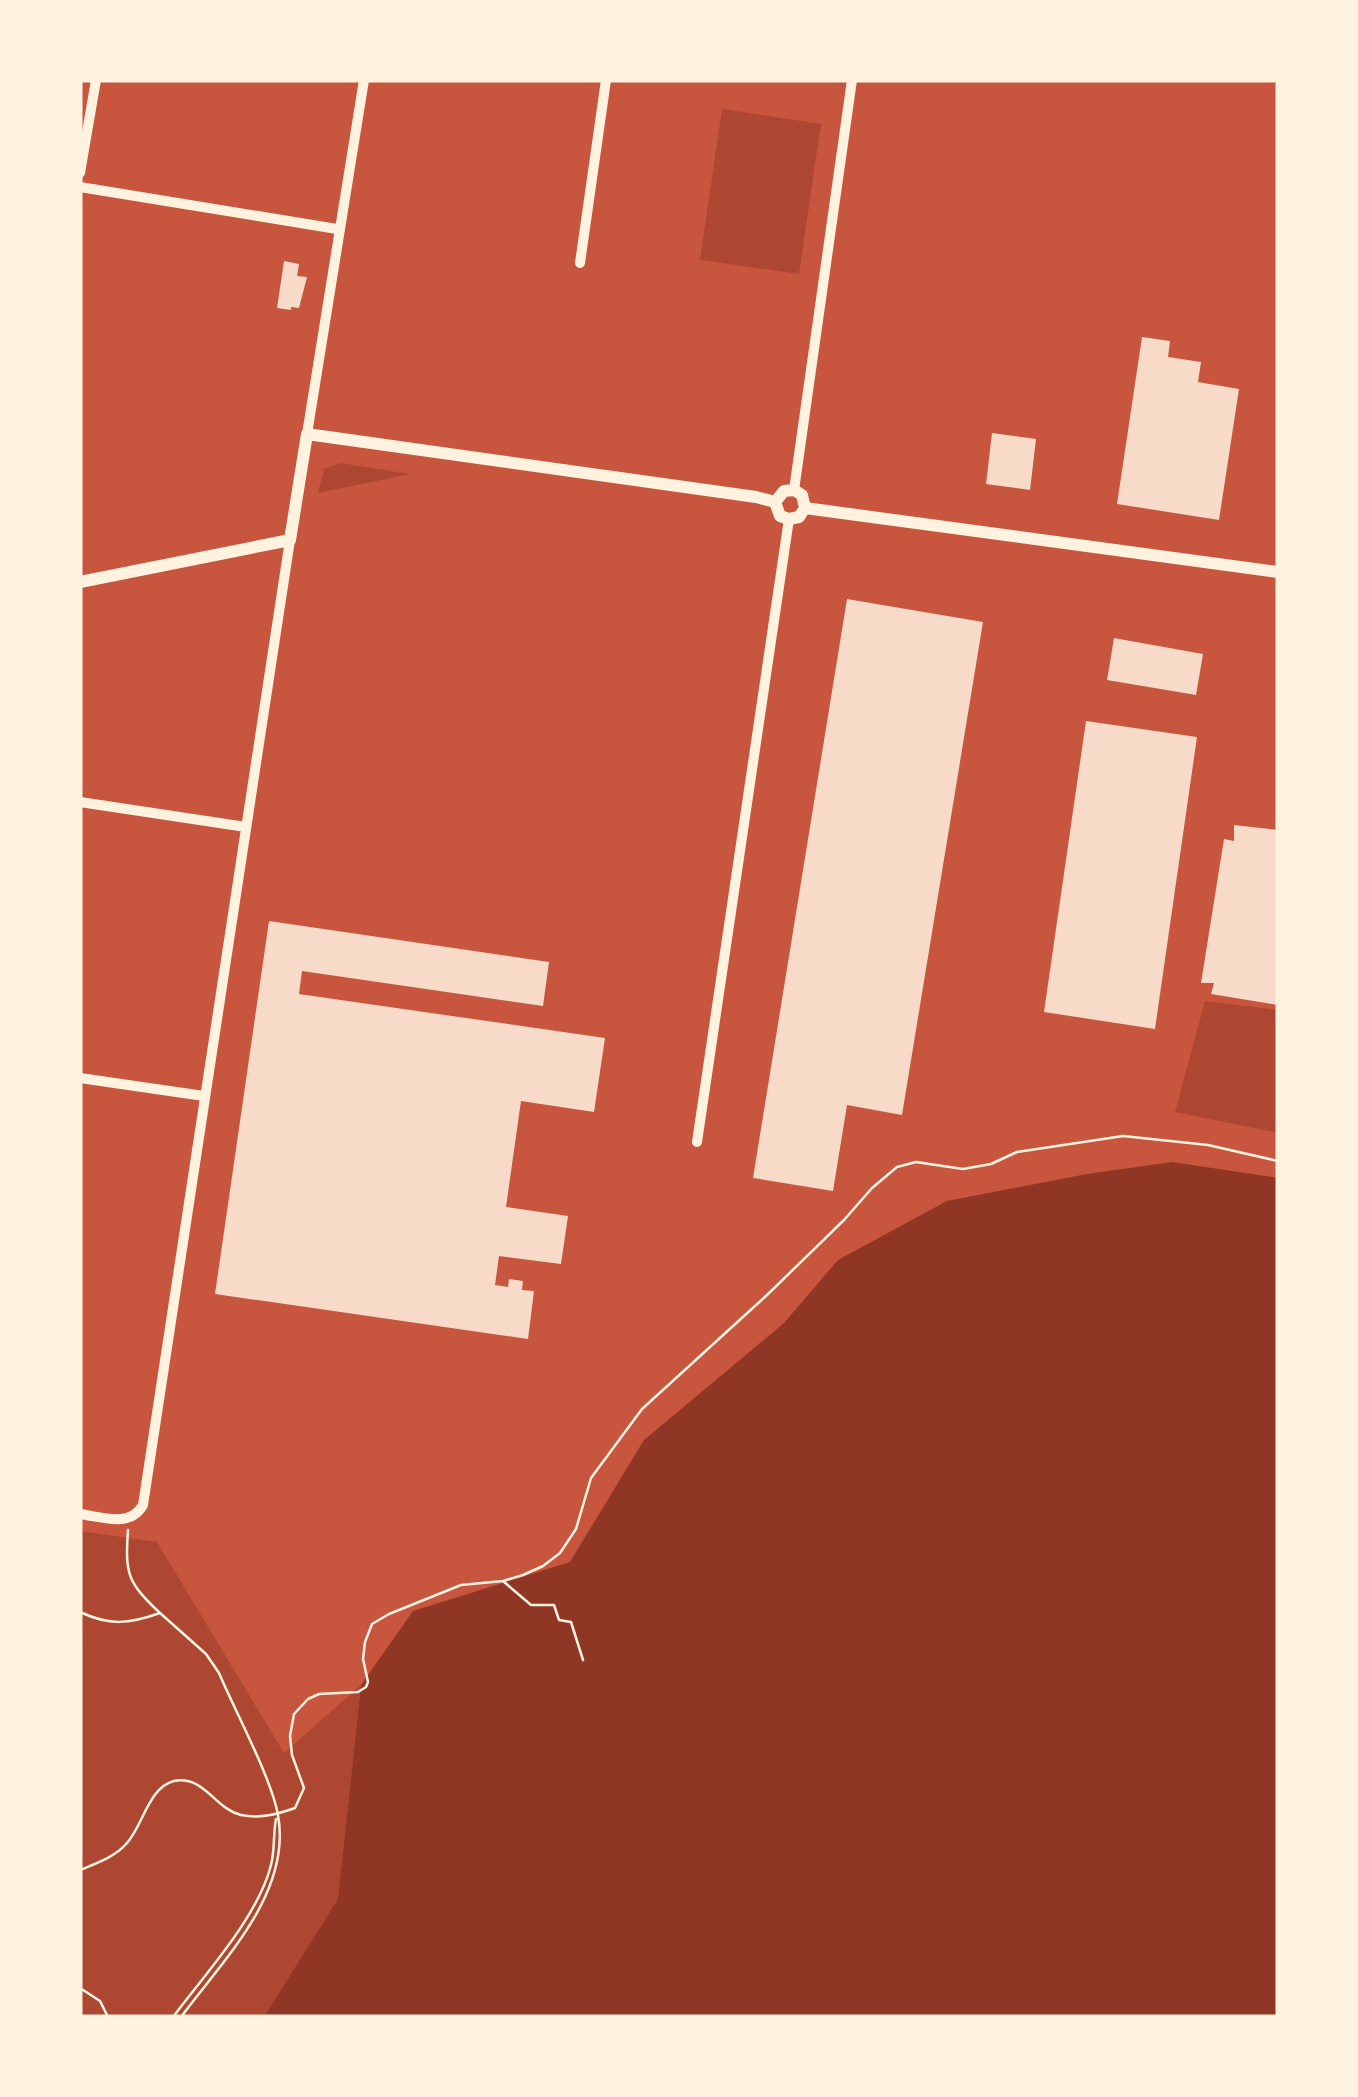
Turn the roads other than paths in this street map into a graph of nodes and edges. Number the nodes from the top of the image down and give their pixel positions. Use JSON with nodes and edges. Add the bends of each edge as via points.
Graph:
{"nodes":[{"id":1,"x":96,"y":80,"type":"edge"},
{"id":2,"x":364,"y":80,"type":"edge"},
{"id":3,"x":606,"y":80,"type":"edge"},
{"id":4,"x":852,"y":80,"type":"edge"},
{"id":5,"x":80,"y":173,"type":"edge"},
{"id":6,"x":80,"y":188,"type":"edge"},
{"id":7,"x":337,"y":229,"type":"junction"},
{"id":8,"x":580,"y":264,"type":"dead end"},
{"id":9,"x":307,"y":434,"type":"junction"},
{"id":10,"x":794,"y":490,"type":"junction"},
{"id":11,"x":776,"y":502,"type":"junction"},
{"id":12,"x":805,"y":508,"type":"junction"},
{"id":13,"x":790,"y":520,"type":"junction"},
{"id":14,"x":290,"y":540,"type":"junction"},
{"id":15,"x":1278,"y":572,"type":"edge"},
{"id":16,"x":80,"y":582,"type":"edge"},
{"id":17,"x":80,"y":802,"type":"edge"},
{"id":18,"x":246,"y":826,"type":"junction"},
{"id":19,"x":80,"y":1078,"type":"edge"},
{"id":20,"x":204,"y":1096,"type":"junction"},
{"id":21,"x":698,"y":1142,"type":"dead end"},
{"id":22,"x":80,"y":1514,"type":"edge"}],
"edges":[{"from":1,"to":5,"type":"street"},
{"from":2,"to":7,"type":"street"},
{"from":3,"to":8,"type":"street"},
{"from":4,"to":10,"type":"street"},
{"from":6,"to":7,"type":"street"},
{"from":7,"to":9,"type":"street"},
{"from":9,"to":11,"type":"street"},
{"from":9,"to":14,"type":"street"},
{"from":10,"to":11,"type":"street","via":[[784,490]]},
{"from":10,"to":12,"type":"street"},
{"from":11,"to":13,"type":"street","via":[[780,516]]},
{"from":12,"to":13,"type":"street"},
{"from":12,"to":15,"type":"street"},
{"from":13,"to":21,"type":"street"},
{"from":14,"to":16,"type":"street"},
{"from":14,"to":18,"type":"street"},
{"from":17,"to":18,"type":"street"},
{"from":18,"to":20,"type":"street"},
{"from":19,"to":20,"type":"street"},
{"from":20,"to":22,"type":"street","via":[[144,1505],[129,1518]]}]}
